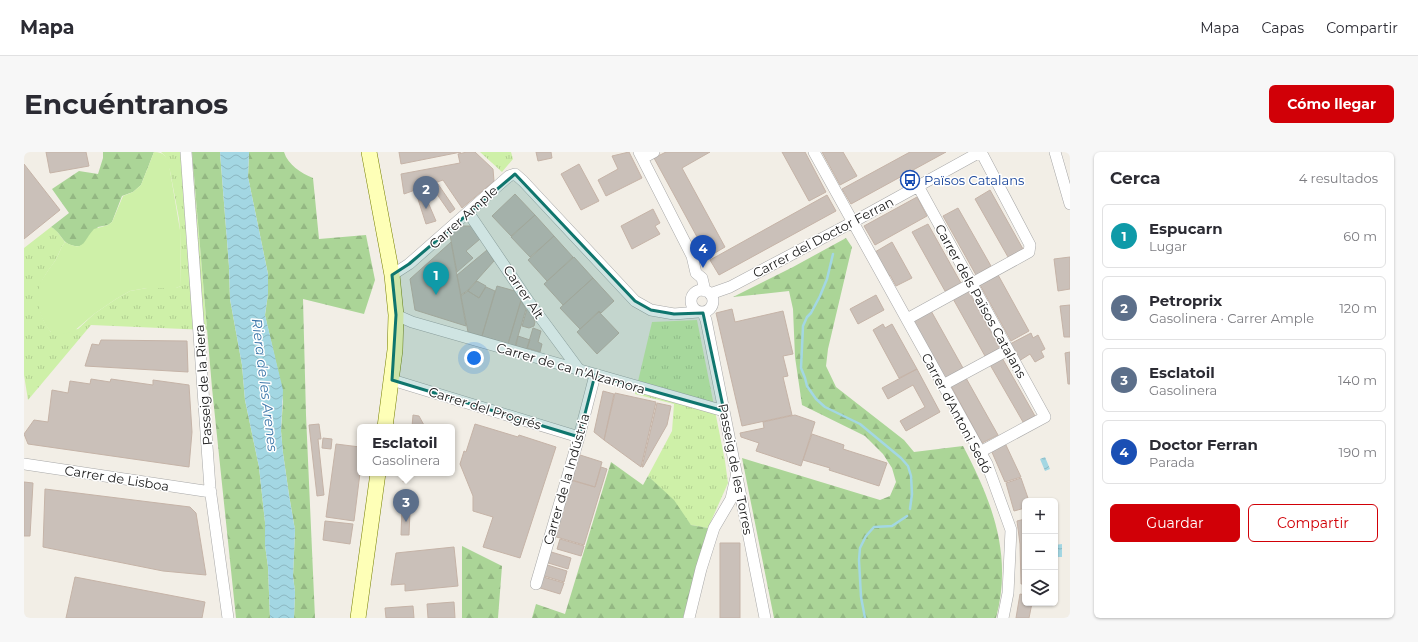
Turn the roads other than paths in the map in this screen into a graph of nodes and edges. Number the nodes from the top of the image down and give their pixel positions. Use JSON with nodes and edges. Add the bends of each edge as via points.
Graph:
{"nodes":[{"id":1,"x":186,"y":152,"type":"edge"},
{"id":2,"x":369,"y":152,"type":"edge"},
{"id":3,"x":654,"y":152,"type":"edge"},
{"id":4,"x":814,"y":152,"type":"edge"},
{"id":5,"x":981,"y":152,"type":"edge"},
{"id":6,"x":1055,"y":152,"type":"edge"},
{"id":7,"x":641,"y":155,"type":"edge"},
{"id":8,"x":515,"y":174,"type":"joint"},
{"id":9,"x":918,"y":186,"type":"junction"},
{"id":10,"x":1070,"y":204,"type":"edge"},
{"id":11,"x":468,"y":212,"type":"junction"},
{"id":12,"x":853,"y":222,"type":"junction"},
{"id":13,"x":392,"y":275,"type":"junction"},
{"id":14,"x":971,"y":283,"type":"junction"},
{"id":15,"x":703,"y":304,"type":"junction"},
{"id":16,"x":396,"y":315,"type":"junction"},
{"id":17,"x":907,"y":319,"type":"junction"},
{"id":18,"x":1007,"y":348,"type":"junction"},
{"id":19,"x":580,"y":371,"type":"junction"},
{"id":20,"x":595,"y":375,"type":"junction"},
{"id":21,"x":392,"y":380,"type":"junction"},
{"id":22,"x":943,"y":385,"type":"junction"},
{"id":23,"x":724,"y":411,"type":"junction"},
{"id":24,"x":385,"y":424,"type":"edge"},
{"id":25,"x":579,"y":437,"type":"junction"},
{"id":26,"x":980,"y":452,"type":"junction"},
{"id":27,"x":24,"y":464,"type":"edge"},
{"id":28,"x":737,"y":473,"type":"junction"},
{"id":29,"x":378,"y":476,"type":"edge"},
{"id":30,"x":211,"y":492,"type":"junction"},
{"id":31,"x":536,"y":584,"type":"dead end"},
{"id":32,"x":228,"y":618,"type":"edge"},
{"id":33,"x":358,"y":618,"type":"edge"},
{"id":34,"x":689,"y":618,"type":"edge"},
{"id":35,"x":764,"y":618,"type":"edge"},
{"id":36,"x":1004,"y":618,"type":"edge"}],
"edges":[{"from":1,"to":30,"type":"street","name":"Passeig de la Riera"},
{"from":2,"to":13,"type":"main road"},
{"from":3,"to":7,"type":"street"},
{"from":4,"to":12,"type":"street","name":"Carrer d'Antoni Sedó"},
{"from":5,"to":9,"type":"street","name":"Carrer del Doctor Ferran"},
{"from":5,"to":14,"type":"street","via":[[1030,249],[1029,252]]},
{"from":6,"to":10,"type":"street"},
{"from":7,"to":15,"type":"street","name":"Passeig de les Torres","via":[[692,256]]},
{"from":8,"to":11,"type":"street","name":"Carrer Ample","via":[[508,176]]},
{"from":8,"to":15,"type":"street","name":"Carrer del Doctor Ferran","via":[[635,301],[651,310],[674,314]]},
{"from":9,"to":12,"type":"street","name":"Carrer del Doctor Ferran"},
{"from":9,"to":14,"type":"street","name":"Carrer dels Països Catalans"},
{"from":11,"to":13,"type":"street","name":"Carrer Ample","via":[[409,264]]},
{"from":11,"to":19,"type":"street","name":"Carrer Alt"},
{"from":12,"to":15,"type":"street","name":"Carrer del Doctor Ferran"},
{"from":12,"to":17,"type":"street","name":"Carrer d'Antoni Sedó"},
{"from":13,"to":16,"type":"main road"},
{"from":14,"to":17,"type":"street"},
{"from":14,"to":18,"type":"street","name":"Carrer dels Països Catalans"},
{"from":15,"to":23,"type":"street","name":"Passeig de les Torres"},
{"from":16,"to":19,"type":"street","name":"Carrer de ca n'Alzamora","via":[[412,322]]},
{"from":16,"to":21,"type":"main road"},
{"from":17,"to":22,"type":"street","name":"Carrer d'Antoni Sedó"},
{"from":18,"to":22,"type":"street"},
{"from":18,"to":26,"type":"street","name":"Carrer dels Països Catalans","via":[[1045,417]]},
{"from":19,"to":20,"type":"street","name":"Carrer de ca n'Alzamora"},
{"from":20,"to":23,"type":"street","name":"Carrer de ca n'Alzamora"},
{"from":20,"to":25,"type":"street","name":"Carrer de la Indústria"},
{"from":21,"to":24,"type":"main road"},
{"from":21,"to":25,"type":"street","name":"Carrer del Progrés"},
{"from":22,"to":26,"type":"street","name":"Carrer d'Antoni Sedó"},
{"from":23,"to":28,"type":"street","name":"Passeig de les Torres"},
{"from":25,"to":31,"type":"street","name":"Carrer de la Indústria"},
{"from":26,"to":36,"type":"street","name":"Carrer d'Antoni Sedó","via":[[987,464],[1011,530],[1008,593]]},
{"from":27,"to":30,"type":"street","name":"Carrer de Lisboa"},
{"from":28,"to":34,"type":"street","via":[[731,499],[714,528]]},
{"from":28,"to":35,"type":"street","name":"Passeig de les Torres"},
{"from":29,"to":33,"type":"main road"},
{"from":30,"to":32,"type":"street","name":"Passeig de la Riera"}]}
